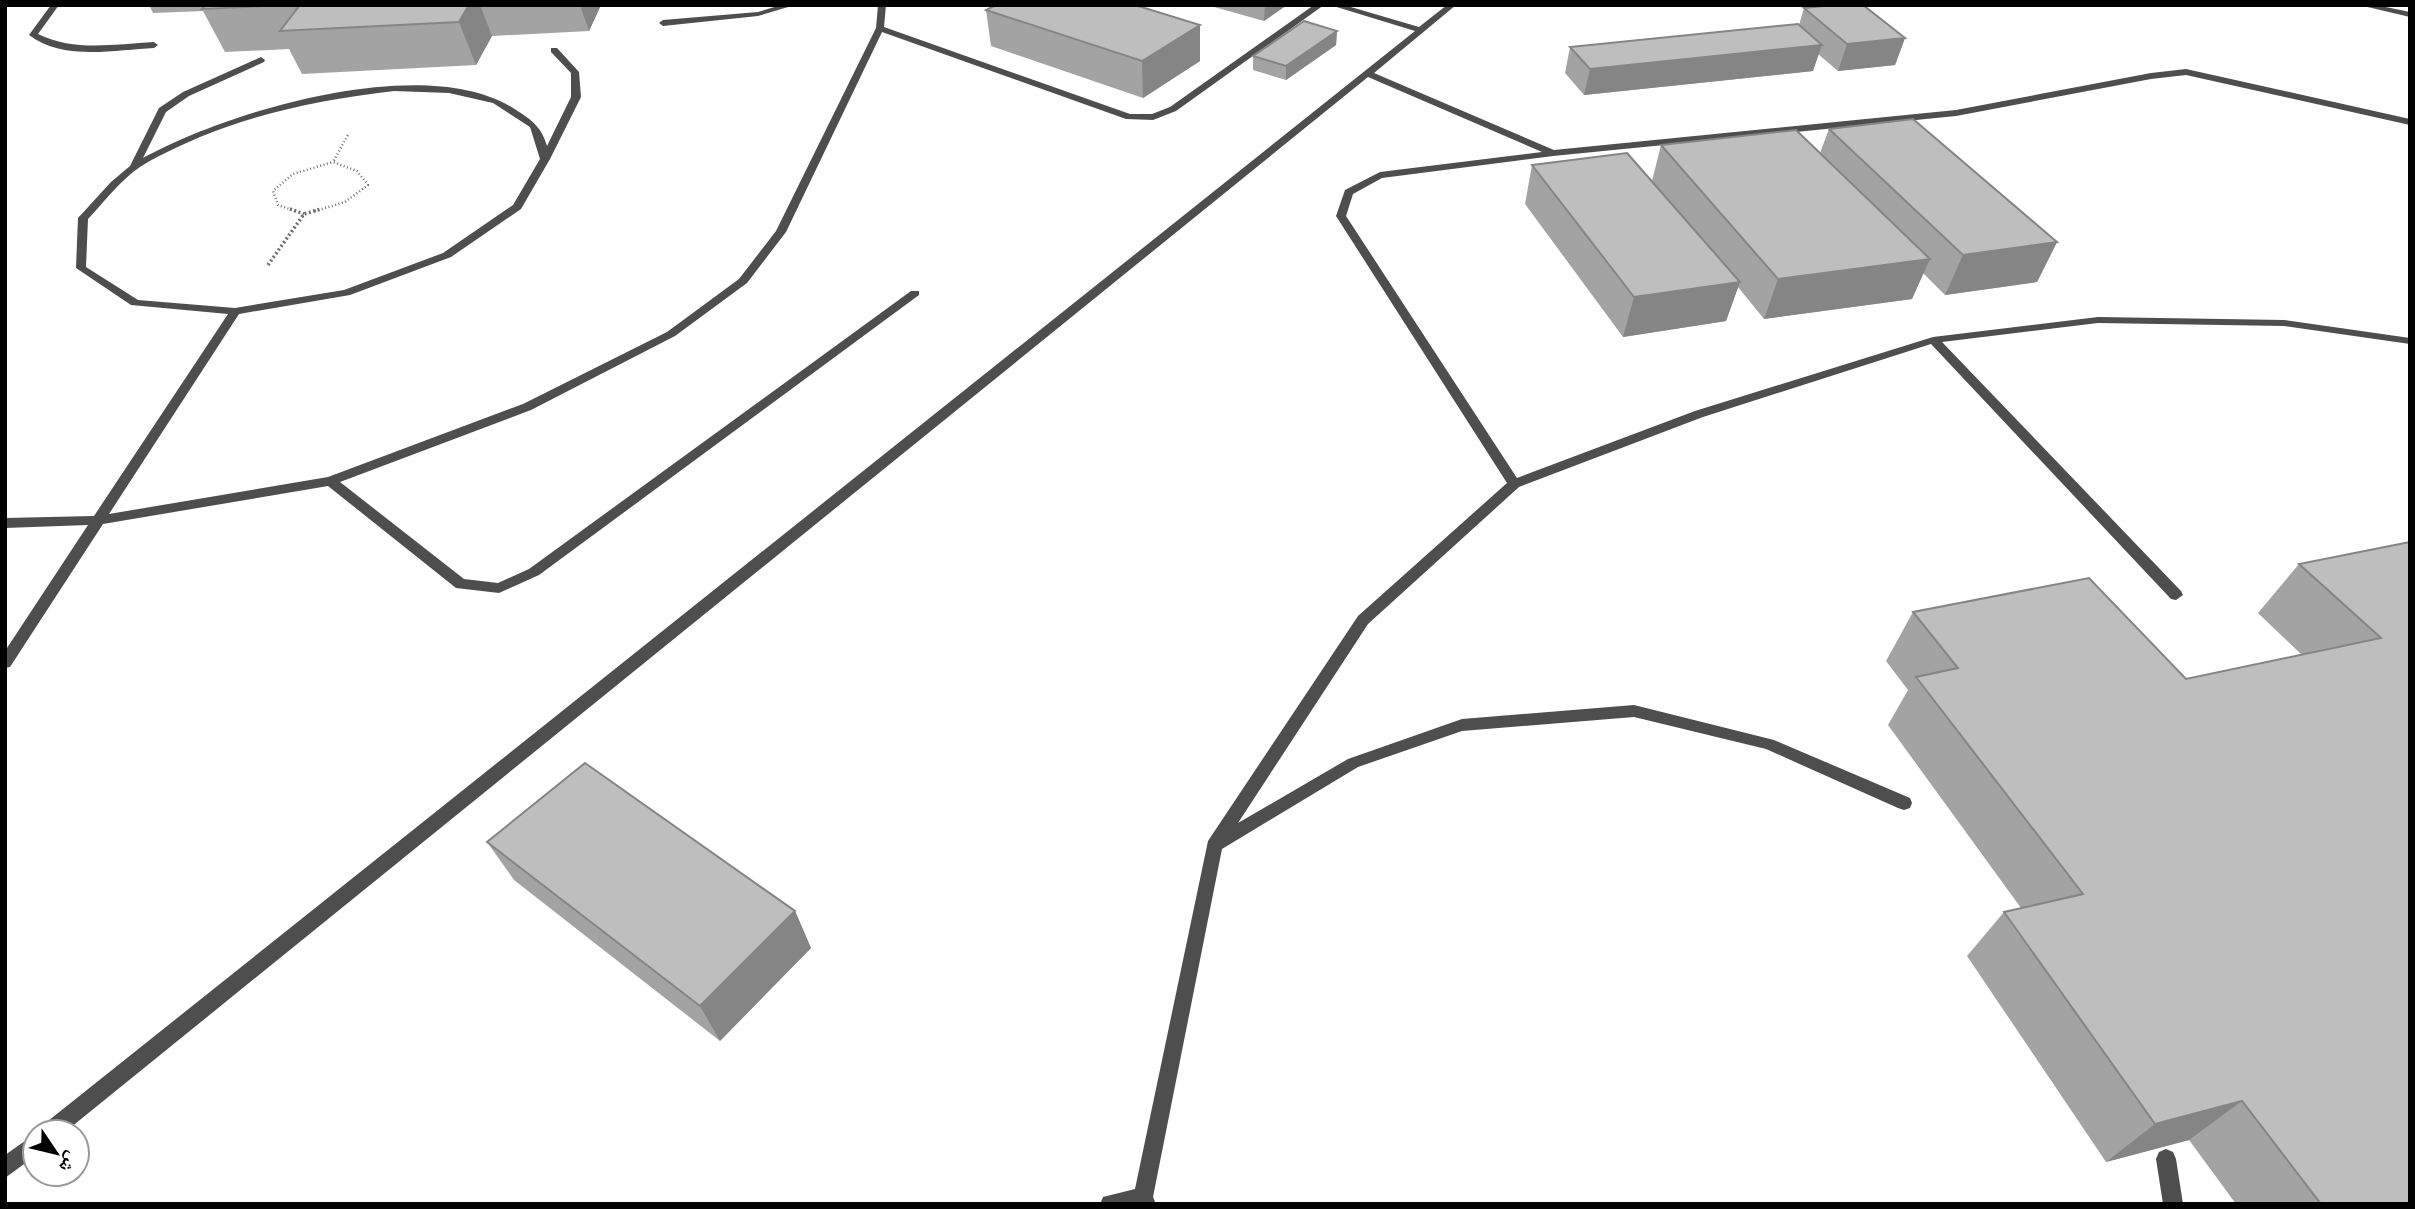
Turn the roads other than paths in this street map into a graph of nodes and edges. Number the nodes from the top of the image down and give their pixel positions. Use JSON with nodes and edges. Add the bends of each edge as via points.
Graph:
{"nodes":[{"id":1,"x":55,"y":5,"type":"edge"},
{"id":2,"x":791,"y":5,"type":"edge"},
{"id":3,"x":882,"y":5,"type":"edge"},
{"id":4,"x":1320,"y":5,"type":"edge"},
{"id":5,"x":1334,"y":5,"type":"edge"},
{"id":6,"x":1452,"y":5,"type":"edge"},
{"id":7,"x":2363,"y":5,"type":"edge"},
{"id":8,"x":2410,"y":15,"type":"edge"},
{"id":9,"x":663,"y":23,"type":"dead end"},
{"id":10,"x":880,"y":28,"type":"junction"},
{"id":11,"x":1421,"y":30,"type":"junction"},
{"id":12,"x":154,"y":45,"type":"dead end"},
{"id":13,"x":554,"y":50,"type":"dead end"},
{"id":14,"x":261,"y":60,"type":"dead end"},
{"id":15,"x":1367,"y":73,"type":"junction"},
{"id":16,"x":2410,"y":122,"type":"edge"},
{"id":17,"x":1553,"y":153,"type":"junction"},
{"id":18,"x":545,"y":159,"type":"junction"},
{"id":19,"x":134,"y":167,"type":"junction"},
{"id":20,"x":915,"y":293,"type":"dead end"},
{"id":21,"x":235,"y":312,"type":"junction"},
{"id":22,"x":1933,"y":340,"type":"junction"},
{"id":23,"x":2410,"y":341,"type":"edge"},
{"id":24,"x":330,"y":481,"type":"junction"},
{"id":25,"x":1514,"y":484,"type":"junction"},
{"id":26,"x":99,"y":520,"type":"junction"},
{"id":27,"x":5,"y":523,"type":"edge"},
{"id":28,"x":2176,"y":594,"type":"dead end"},
{"id":29,"x":5,"y":663,"type":"edge"},
{"id":30,"x":1905,"y":803,"type":"dead end"},
{"id":31,"x":1214,"y":846,"type":"junction"},
{"id":32,"x":67,"y":1118,"type":"edge"},
{"id":33,"x":21,"y":1155,"type":"edge"},
{"id":34,"x":2166,"y":1159,"type":"edge"},
{"id":35,"x":5,"y":1168,"type":"edge"},
{"id":36,"x":1145,"y":1200,"type":"edge"},
{"id":37,"x":1110,"y":1204,"type":"edge"},
{"id":38,"x":2173,"y":1204,"type":"edge"}],
"edges":[{"from":1,"to":12,"type":"street","via":[[33,35],[46,43],[65,48]]},
{"from":2,"to":9,"type":"street","via":[[758,14]]},
{"from":3,"to":10,"type":"street"},
{"from":4,"to":10,"type":"street","via":[[1173,109],[1153,117],[1129,117]]},
{"from":5,"to":11,"type":"street"},
{"from":6,"to":11,"type":"street"},
{"from":7,"to":8,"type":"street"},
{"from":10,"to":24,"type":"street","via":[[781,232],[743,281],[671,334],[527,407]]},
{"from":11,"to":15,"type":"street"},
{"from":13,"to":18,"type":"street","via":[[575,72],[576,97]]},
{"from":14,"to":19,"type":"street","via":[[162,110]]},
{"from":15,"to":17,"type":"street"},
{"from":15,"to":32,"type":"street"},
{"from":16,"to":17,"type":"street","via":[[2186,72],[1956,113]]},
{"from":17,"to":25,"type":"street","via":[[1380,175],[1349,192],[1341,216]]},
{"from":18,"to":19,"type":"street","via":[[535,126],[500,102],[444,89],[374,89],[290,102],[206,129]]},
{"from":18,"to":21,"type":"street","via":[[517,207],[447,255],[346,293]]},
{"from":19,"to":21,"type":"street","via":[[83,218],[81,268],[135,303]]},
{"from":20,"to":24,"type":"street","via":[[534,572],[499,588],[461,584]]},
{"from":21,"to":26,"type":"street"},
{"from":22,"to":23,"type":"street","via":[[2111,320],[2284,323]]},
{"from":22,"to":25,"type":"street","via":[[1699,414]]},
{"from":22,"to":28,"type":"street"},
{"from":24,"to":26,"type":"street"},
{"from":25,"to":31,"type":"street","via":[[1363,620]]},
{"from":26,"to":27,"type":"street"},
{"from":26,"to":29,"type":"street"},
{"from":30,"to":31,"type":"street","via":[[1769,744],[1634,711],[1462,725],[1353,764]]},
{"from":31,"to":36,"type":"street"},
{"from":33,"to":35,"type":"street"},
{"from":34,"to":38,"type":"street"},
{"from":36,"to":37,"type":"street"}]}
